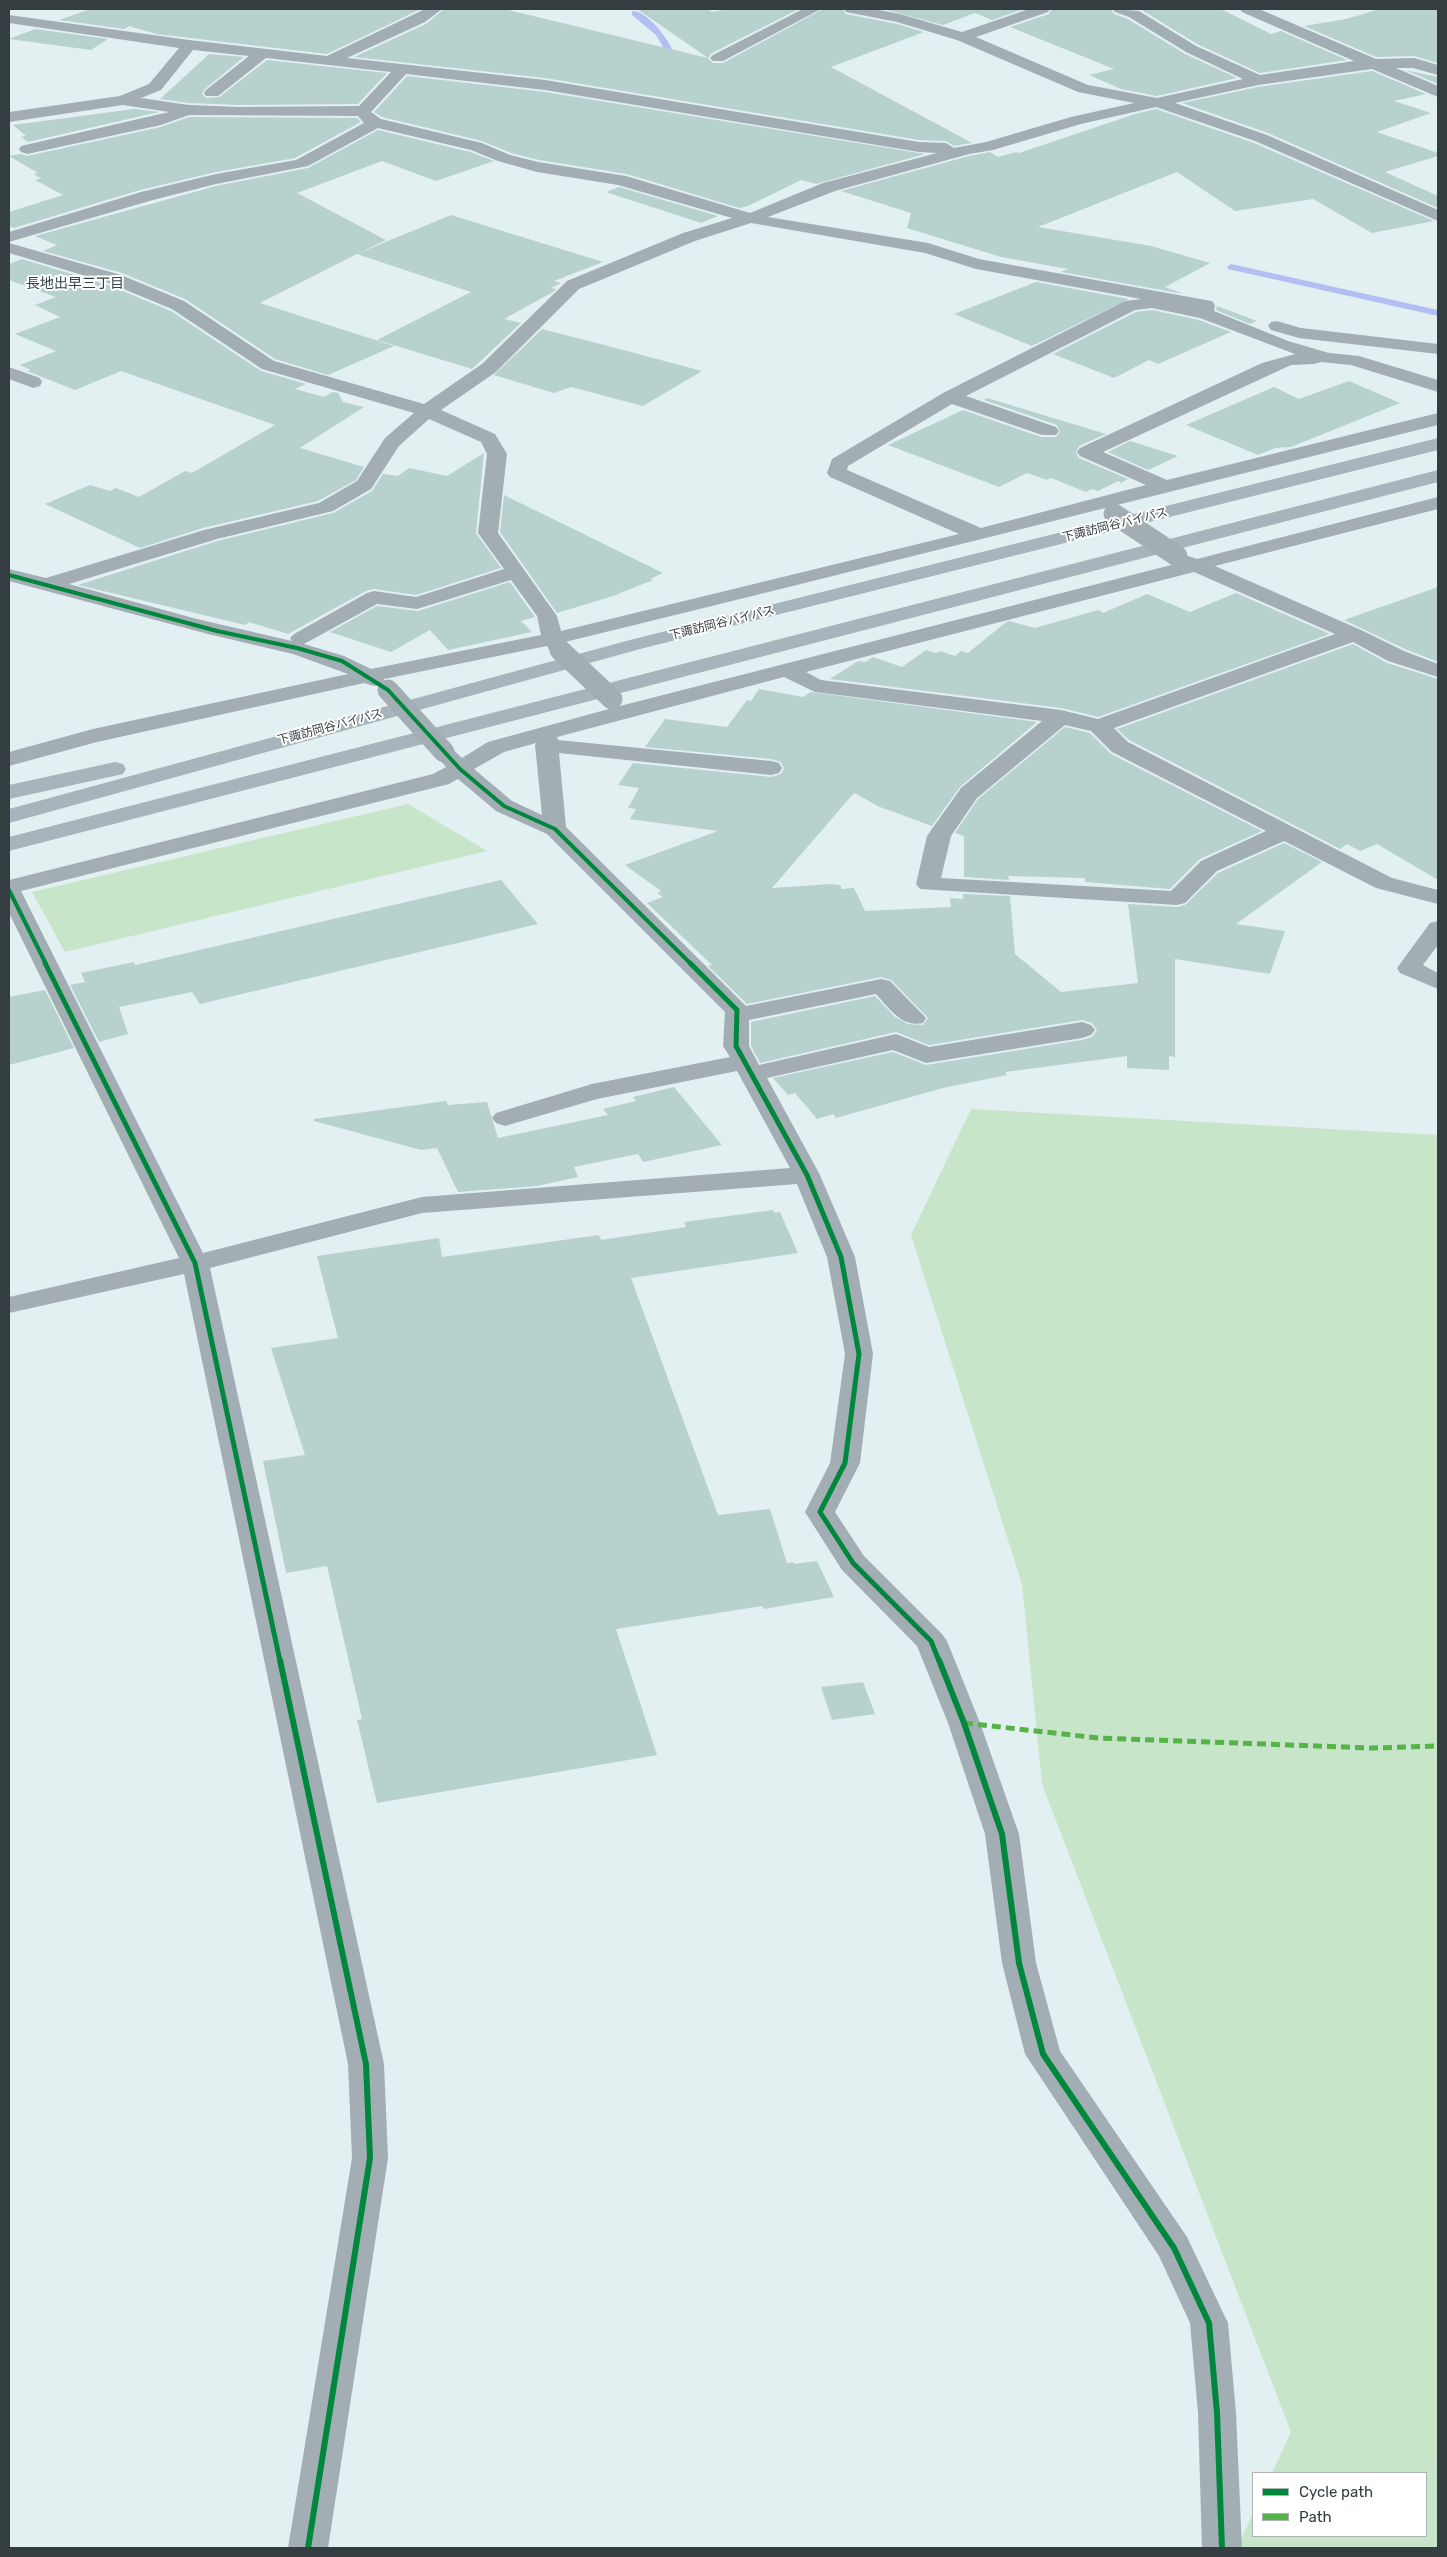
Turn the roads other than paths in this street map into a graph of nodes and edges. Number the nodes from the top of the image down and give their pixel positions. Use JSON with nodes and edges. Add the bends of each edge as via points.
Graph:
{"nodes":[{"id":1,"x":435,"y":9,"type":"edge"},
{"id":2,"x":814,"y":9,"type":"edge"},
{"id":3,"x":851,"y":9,"type":"edge"},
{"id":4,"x":1043,"y":9,"type":"edge"},
{"id":5,"x":1120,"y":9,"type":"edge"},
{"id":6,"x":1247,"y":9,"type":"edge"},
{"id":7,"x":9,"y":19,"type":"edge"},
{"id":8,"x":962,"y":37,"type":"junction"},
{"id":9,"x":189,"y":46,"type":"junction"},
{"id":10,"x":262,"y":54,"type":"junction"},
{"id":11,"x":718,"y":58,"type":"dead end"},
{"id":12,"x":331,"y":60,"type":"junction"},
{"id":13,"x":1373,"y":64,"type":"junction"},
{"id":14,"x":1348,"y":66,"type":"junction"},
{"id":15,"x":400,"y":68,"type":"junction"},
{"id":16,"x":1438,"y":70,"type":"edge"},
{"id":17,"x":1258,"y":80,"type":"junction"},
{"id":18,"x":1438,"y":92,"type":"edge"},
{"id":19,"x":212,"y":93,"type":"dead end"},
{"id":20,"x":123,"y":100,"type":"junction"},
{"id":21,"x":1156,"y":102,"type":"junction"},
{"id":22,"x":1438,"y":105,"type":"edge"},
{"id":23,"x":189,"y":110,"type":"junction"},
{"id":24,"x":363,"y":112,"type":"junction"},
{"id":25,"x":9,"y":117,"type":"edge"},
{"id":26,"x":376,"y":123,"type":"junction"},
{"id":27,"x":27,"y":149,"type":"dead end"},
{"id":28,"x":968,"y":149,"type":"junction"},
{"id":29,"x":1438,"y":216,"type":"edge"},
{"id":30,"x":751,"y":218,"type":"junction"},
{"id":31,"x":9,"y":237,"type":"edge"},
{"id":32,"x":9,"y":248,"type":"edge"},
{"id":33,"x":1206,"y":310,"type":"junction"},
{"id":34,"x":1438,"y":349,"type":"edge"},
{"id":35,"x":1328,"y":358,"type":"junction"},
{"id":36,"x":9,"y":372,"type":"edge"},
{"id":37,"x":32,"y":382,"type":"dead end"},
{"id":38,"x":1438,"y":386,"type":"edge"},
{"id":39,"x":950,"y":397,"type":"junction"},
{"id":40,"x":428,"y":411,"type":"junction"},
{"id":41,"x":1438,"y":419,"type":"edge"},
{"id":42,"x":1049,"y":431,"type":"dead end"},
{"id":43,"x":1438,"y":444,"type":"edge"},
{"id":44,"x":1438,"y":476,"type":"edge"},
{"id":45,"x":1167,"y":487,"type":"junction"},
{"id":46,"x":1438,"y":503,"type":"edge"},
{"id":47,"x":1106,"y":508,"type":"junction"},
{"id":48,"x":979,"y":535,"type":"junction"},
{"id":49,"x":1186,"y":561,"type":"junction"},
{"id":50,"x":516,"y":572,"type":"junction"},
{"id":51,"x":9,"y":575,"type":"edge"},
{"id":52,"x":48,"y":584,"type":"junction"},
{"id":53,"x":1354,"y":634,"type":"junction"},
{"id":54,"x":302,"y":638,"type":"dead end"},
{"id":55,"x":556,"y":645,"type":"junction"},
{"id":56,"x":787,"y":670,"type":"junction"},
{"id":57,"x":1438,"y":671,"type":"edge"},
{"id":58,"x":368,"y":676,"type":"junction"},
{"id":59,"x":620,"y":705,"type":"junction"},
{"id":60,"x":1062,"y":717,"type":"junction"},
{"id":61,"x":1099,"y":726,"type":"junction"},
{"id":62,"x":546,"y":740,"type":"junction"},
{"id":63,"x":9,"y":759,"type":"edge"},
{"id":64,"x":211,"y":760,"type":"junction"},
{"id":65,"x":452,"y":760,"type":"junction"},
{"id":66,"x":771,"y":768,"type":"dead end"},
{"id":67,"x":9,"y":792,"type":"edge"},
{"id":68,"x":9,"y":816,"type":"edge"},
{"id":69,"x":555,"y":829,"type":"junction"},
{"id":70,"x":1286,"y":832,"type":"junction"},
{"id":71,"x":9,"y":844,"type":"edge"},
{"id":72,"x":9,"y":889,"type":"edge"},
{"id":73,"x":1438,"y":897,"type":"edge"},
{"id":74,"x":1438,"y":928,"type":"edge"},
{"id":75,"x":1438,"y":982,"type":"edge"},
{"id":76,"x":737,"y":1015,"type":"junction"},
{"id":77,"x":914,"y":1018,"type":"dead end"},
{"id":78,"x":1082,"y":1030,"type":"dead end"},
{"id":79,"x":748,"y":1068,"type":"junction"},
{"id":80,"x":505,"y":1118,"type":"dead end"},
{"id":81,"x":807,"y":1175,"type":"junction"},
{"id":82,"x":195,"y":1263,"type":"junction"},
{"id":83,"x":9,"y":1306,"type":"edge"},
{"id":84,"x":308,"y":2548,"type":"edge"},
{"id":85,"x":1222,"y":2548,"type":"edge"}],
"edges":[{"from":1,"to":12,"type":"street"},
{"from":2,"to":11,"type":"street"},
{"from":3,"to":8,"type":"street","via":[[900,18]]},
{"from":4,"to":8,"type":"street"},
{"from":5,"to":17,"type":"street","via":[[1134,14],[1191,49]]},
{"from":6,"to":13,"type":"street"},
{"from":7,"to":9,"type":"street"},
{"from":8,"to":21,"type":"street","via":[[1084,89]]},
{"from":9,"to":10,"type":"street"},
{"from":9,"to":20,"type":"street","via":[[155,87]]},
{"from":10,"to":12,"type":"street"},
{"from":10,"to":19,"type":"street"},
{"from":12,"to":15,"type":"street"},
{"from":13,"to":14,"type":"street"},
{"from":13,"to":16,"type":"street","via":[[1414,63]]},
{"from":13,"to":18,"type":"street"},
{"from":14,"to":17,"type":"street"},
{"from":14,"to":22,"type":"street"},
{"from":15,"to":24,"type":"street","via":[[398,76]]},
{"from":15,"to":28,"type":"street","via":[[545,85],[919,147]]},
{"from":17,"to":21,"type":"street"},
{"from":20,"to":23,"type":"street"},
{"from":20,"to":25,"type":"street"},
{"from":21,"to":28,"type":"street"},
{"from":21,"to":29,"type":"street","via":[[1261,138]]},
{"from":23,"to":24,"type":"street"},
{"from":23,"to":27,"type":"street","via":[[161,120]]},
{"from":24,"to":26,"type":"street"},
{"from":26,"to":30,"type":"street","via":[[476,146],[537,167],[620,180]]},
{"from":26,"to":31,"type":"street","via":[[302,163],[199,183]]},
{"from":28,"to":30,"type":"street","via":[[829,187]]},
{"from":30,"to":33,"type":"street","via":[[928,248],[976,264]]},
{"from":30,"to":40,"type":"street","via":[[689,237],[573,285],[489,368]]},
{"from":32,"to":40,"type":"street","via":[[115,279],[178,305],[268,365]]},
{"from":33,"to":34,"type":"street","via":[[1299,332]]},
{"from":33,"to":35,"type":"street","via":[[1282,345]]},
{"from":33,"to":39,"type":"street","via":[[1152,303],[1131,305]]},
{"from":35,"to":38,"type":"street","via":[[1353,360]]},
{"from":35,"to":45,"type":"street","via":[[1289,360],[1269,367],[1087,452]]},
{"from":36,"to":37,"type":"street"},
{"from":39,"to":42,"type":"street"},
{"from":39,"to":48,"type":"street","via":[[838,463],[837,473]]},
{"from":40,"to":50,"type":"street","via":[[488,438],[497,454],[488,534]]},
{"from":40,"to":52,"type":"street","via":[[392,442],[364,485],[326,507],[211,534]]},
{"from":41,"to":45,"type":"street"},
{"from":43,"to":64,"type":"highway","name":"下諏訪岡谷バイパス","via":[[637,644]]},
{"from":44,"to":71,"type":"highway"},
{"from":45,"to":47,"type":"street"},
{"from":46,"to":49,"type":"street"},
{"from":47,"to":48,"type":"street"},
{"from":47,"to":49,"type":"street","bridge":true},
{"from":48,"to":55,"type":"street"},
{"from":49,"to":53,"type":"street"},
{"from":49,"to":56,"type":"street"},
{"from":50,"to":54,"type":"street","via":[[417,603],[374,597]]},
{"from":50,"to":55,"type":"street","via":[[547,616]]},
{"from":51,"to":52,"type":"street"},
{"from":52,"to":58,"type":"street","via":[[217,631],[348,658]]},
{"from":53,"to":57,"type":"street","via":[[1396,656]]},
{"from":53,"to":61,"type":"street"},
{"from":55,"to":58,"type":"street"},
{"from":55,"to":59,"type":"street","bridge":true},
{"from":56,"to":59,"type":"street"},
{"from":56,"to":60,"type":"street","via":[[815,686]]},
{"from":58,"to":63,"type":"street","via":[[93,736]]},
{"from":58,"to":65,"type":"street","bridge":true,"via":[[388,690]]},
{"from":59,"to":62,"type":"street"},
{"from":60,"to":61,"type":"street"},
{"from":60,"to":70,"type":"street","via":[[968,793],[939,836],[928,884],[1178,898],[1209,866]]},
{"from":61,"to":70,"type":"street","via":[[1120,747]]},
{"from":62,"to":65,"type":"street","via":[[496,747]]},
{"from":62,"to":66,"type":"street"},
{"from":62,"to":69,"type":"street"},
{"from":64,"to":67,"type":"highway","via":[[174,758]]},
{"from":64,"to":68,"type":"highway","name":"下諏訪岡谷バイパス"},
{"from":65,"to":69,"type":"street","via":[[504,806]]},
{"from":65,"to":72,"type":"street","via":[[441,779]]},
{"from":69,"to":76,"type":"street","via":[[737,1010]]},
{"from":70,"to":73,"type":"street","via":[[1384,883]]},
{"from":72,"to":82,"type":"street"},
{"from":74,"to":75,"type":"street","via":[[1409,968]]},
{"from":76,"to":77,"type":"street","via":[[881,986]]},
{"from":76,"to":79,"type":"street","via":[[736,1046]]},
{"from":78,"to":79,"type":"street","via":[[926,1055],[896,1042]]},
{"from":79,"to":80,"type":"street","via":[[592,1092]]},
{"from":79,"to":81,"type":"street"},
{"from":81,"to":82,"type":"street","via":[[422,1205]]},
{"from":81,"to":85,"type":"street","via":[[841,1257],[859,1354],[845,1463],[820,1512],[853,1563],[931,1641],[964,1723],[1002,1834],[1019,1963],[1043,2054],[1174,2248],[1209,2323],[1217,2413]]},
{"from":82,"to":83,"type":"street"},
{"from":82,"to":84,"type":"street","via":[[366,2064],[370,2158]]}]}
